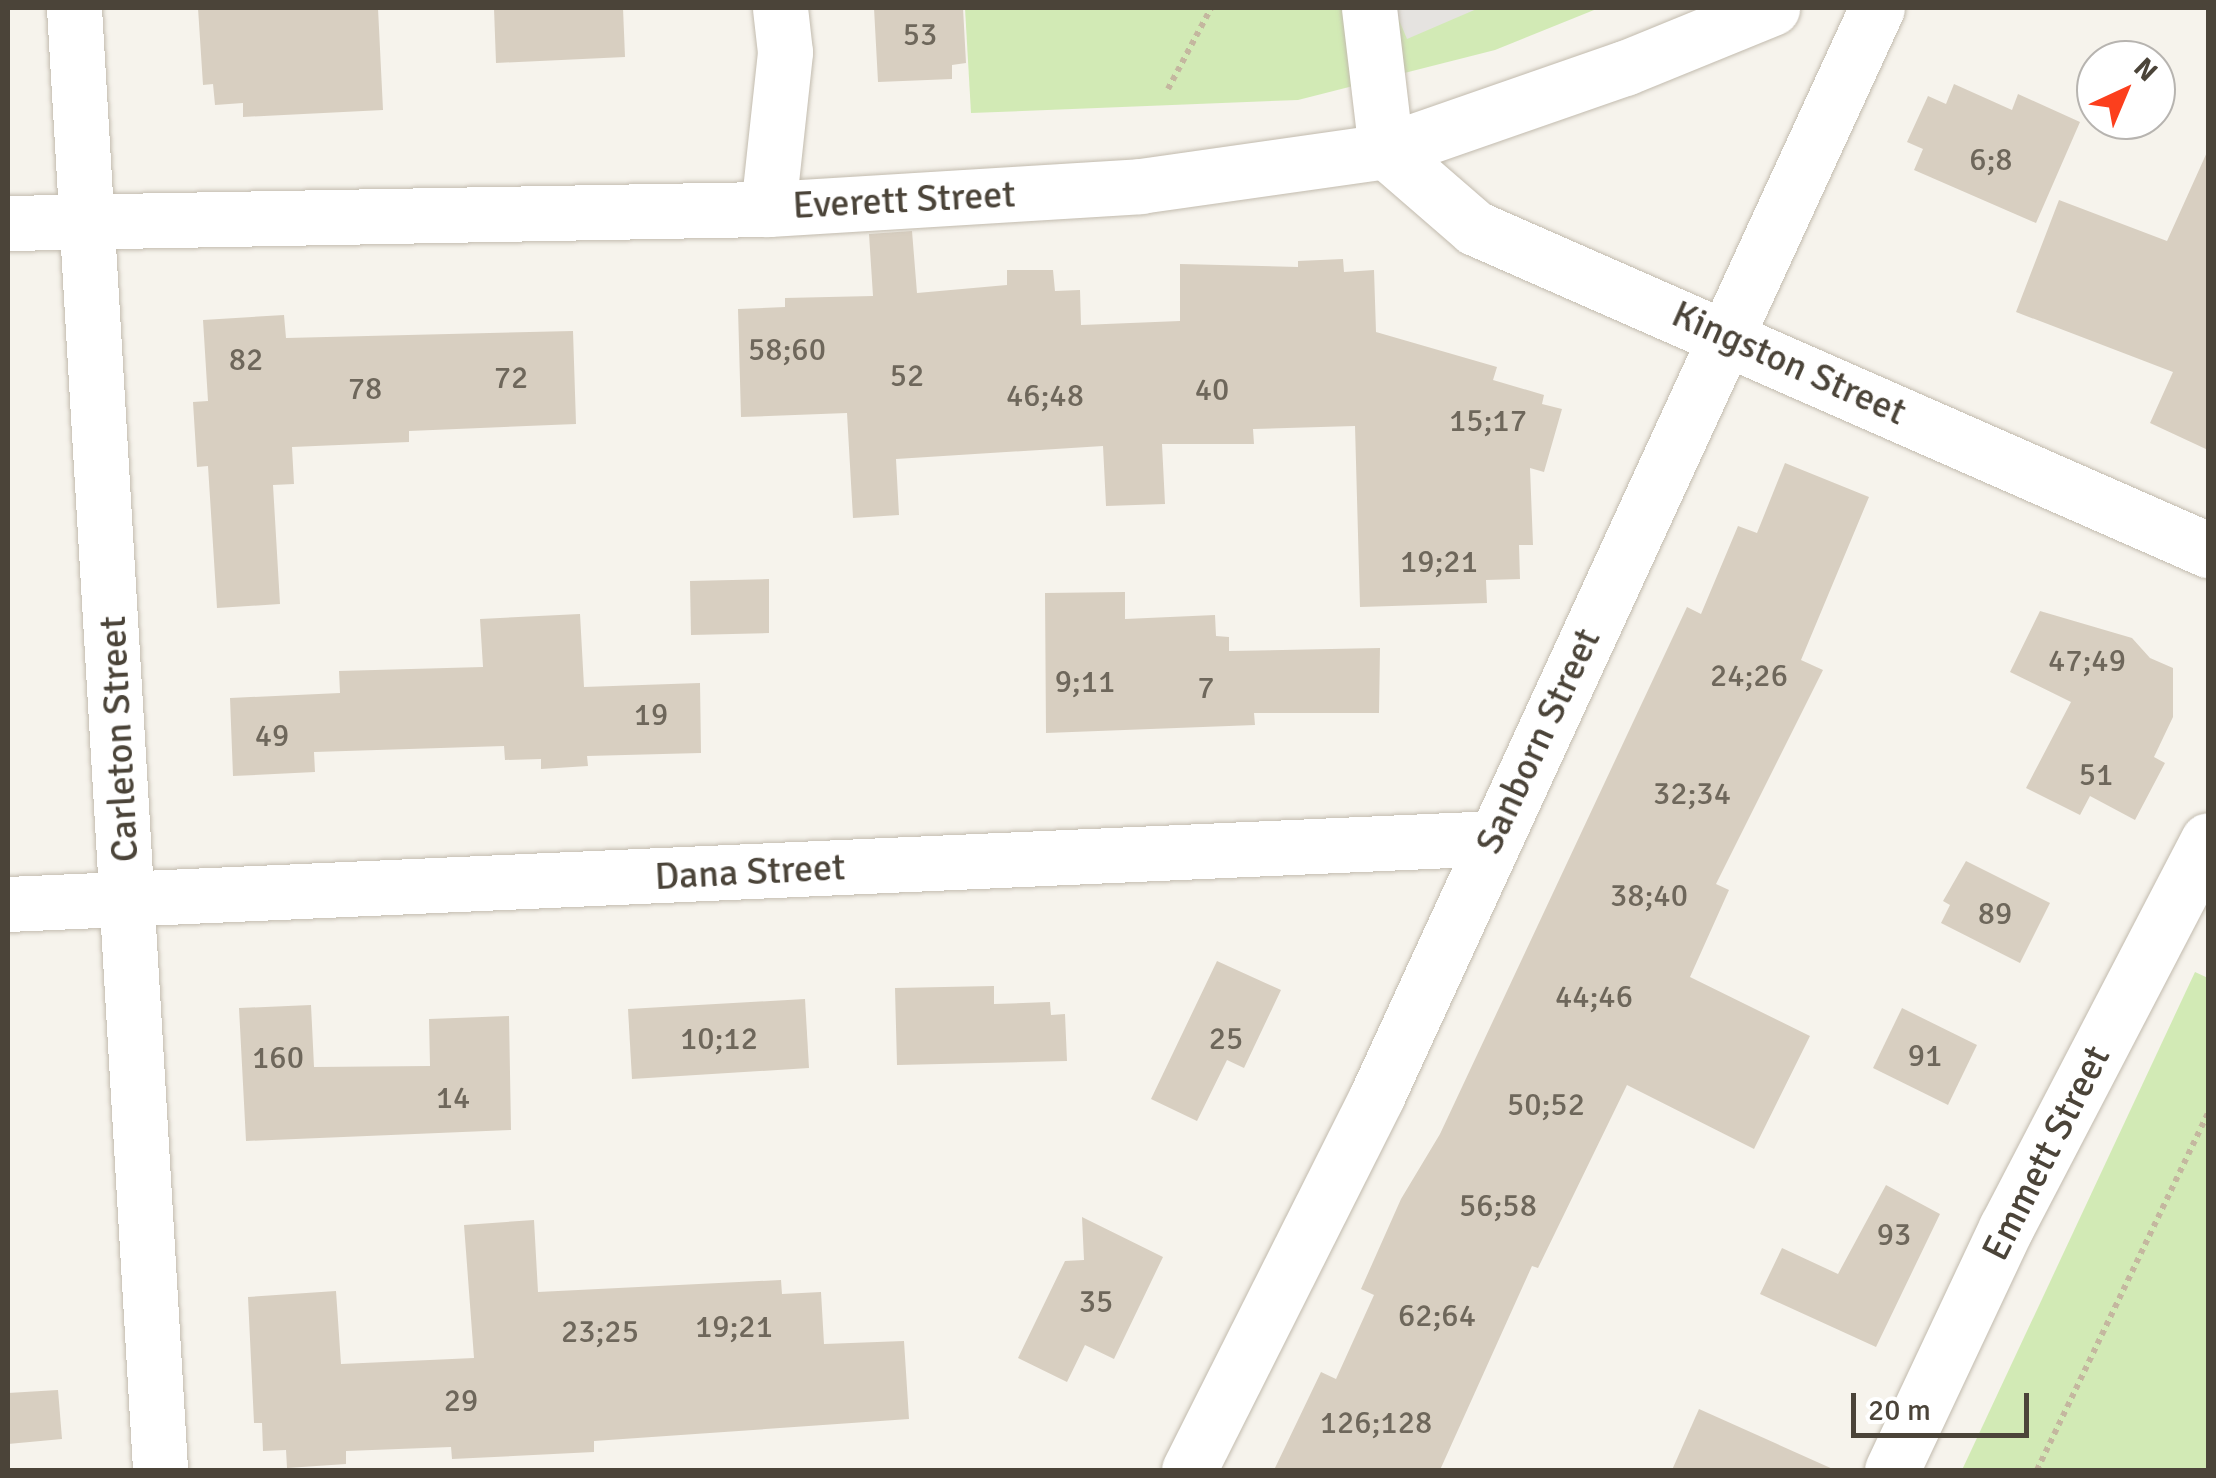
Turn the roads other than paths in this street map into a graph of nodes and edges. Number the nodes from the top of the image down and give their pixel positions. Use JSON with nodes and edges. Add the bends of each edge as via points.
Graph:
{"nodes":[{"id":1,"x":74,"y":8,"type":"edge"},
{"id":2,"x":780,"y":8,"type":"edge"},
{"id":3,"x":1369,"y":8,"type":"edge"},
{"id":4,"x":1772,"y":8,"type":"edge"},
{"id":5,"x":1877,"y":8,"type":"edge"},
{"id":6,"x":1386,"y":150,"type":"junction"},
{"id":7,"x":768,"y":208,"type":"junction"},
{"id":8,"x":88,"y":220,"type":"junction"},
{"id":9,"x":8,"y":223,"type":"edge"},
{"id":10,"x":1728,"y":335,"type":"junction"},
{"id":11,"x":2208,"y":550,"type":"edge"},
{"id":12,"x":1493,"y":838,"type":"junction"},
{"id":13,"x":2208,"y":840,"type":"edge"},
{"id":14,"x":128,"y":900,"type":"junction"},
{"id":15,"x":8,"y":904,"type":"edge"},
{"id":16,"x":160,"y":1470,"type":"edge"},
{"id":17,"x":1190,"y":1470,"type":"edge"},
{"id":18,"x":1892,"y":1470,"type":"edge"}],
"edges":[{"from":1,"to":8,"type":"street","name":"Carleton Street"},
{"from":2,"to":7,"type":"street","via":[[785,52]]},
{"from":3,"to":6,"type":"street"},
{"from":4,"to":6,"type":"street","name":"Everett Street","via":[[1625,68]]},
{"from":5,"to":10,"type":"street","name":"Sanborn Street"},
{"from":6,"to":7,"type":"street","name":"Everett Street","via":[[1140,186]]},
{"from":6,"to":10,"type":"street","name":"Kingston Street","via":[[1475,228]]},
{"from":7,"to":8,"type":"street","name":"Everett Street"},
{"from":8,"to":9,"type":"street","name":"Everett Street"},
{"from":8,"to":14,"type":"street","name":"Carleton Street"},
{"from":10,"to":11,"type":"street","name":"Kingston Street"},
{"from":10,"to":12,"type":"street","name":"Sanborn Street"},
{"from":12,"to":14,"type":"street","name":"Dana Street"},
{"from":12,"to":17,"type":"street","name":"Sanborn Street","via":[[1377,1096]]},
{"from":13,"to":18,"type":"street","name":"Emmett Street","via":[[2006,1228]]},
{"from":14,"to":15,"type":"street","name":"Dana Street"},
{"from":14,"to":16,"type":"street","name":"Carleton Street"}]}
